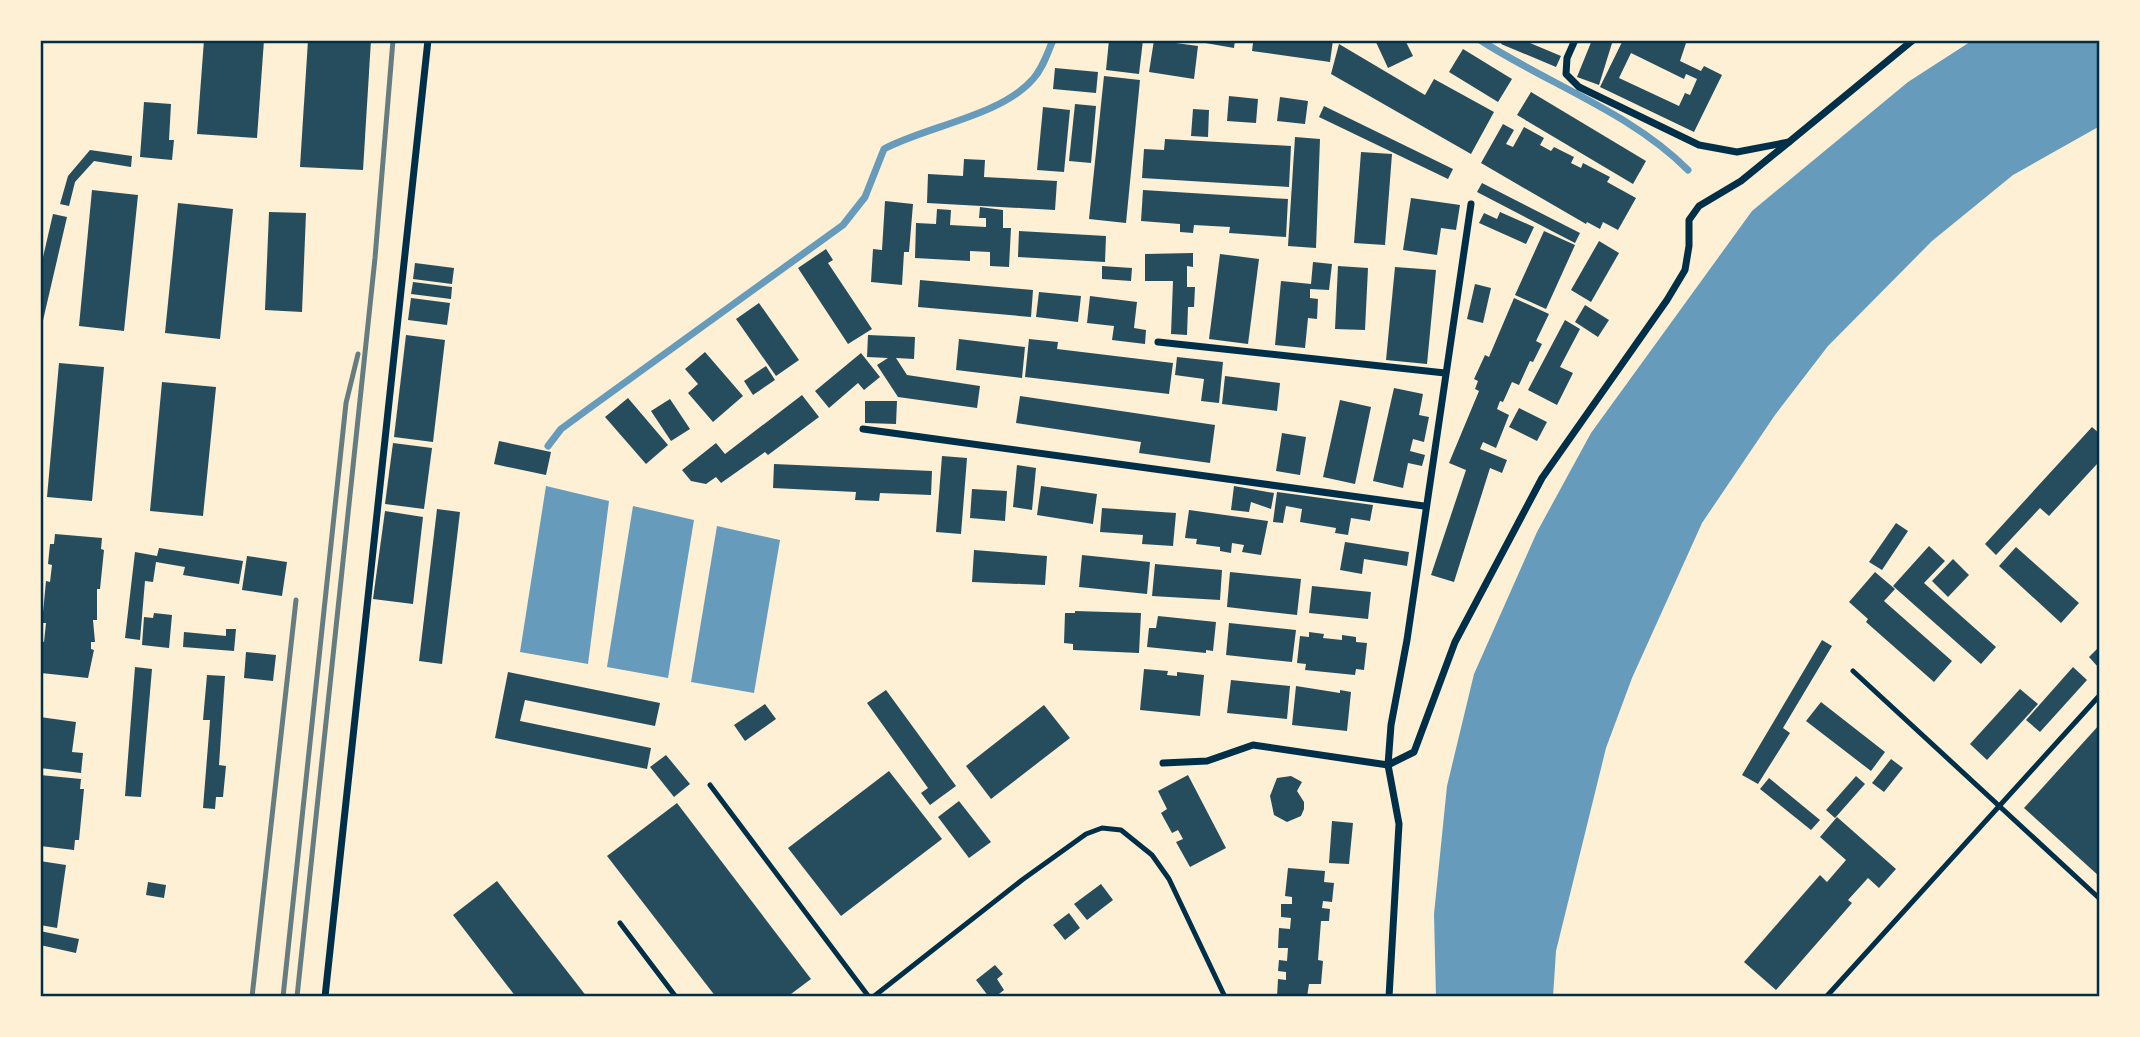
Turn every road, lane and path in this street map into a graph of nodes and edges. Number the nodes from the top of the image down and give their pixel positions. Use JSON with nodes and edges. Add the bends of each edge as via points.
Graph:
{"nodes":[{"id":1,"x":428,"y":40,"type":"edge"},
{"id":2,"x":1576,"y":40,"type":"edge"},
{"id":3,"x":1913,"y":40,"type":"edge"},
{"id":4,"x":1789,"y":142,"type":"junction"},
{"id":5,"x":1471,"y":204,"type":"dead end"},
{"id":6,"x":1158,"y":342,"type":"dead end"},
{"id":7,"x":1446,"y":373,"type":"junction"},
{"id":8,"x":863,"y":429,"type":"dead end"},
{"id":9,"x":1424,"y":506,"type":"junction"},
{"id":10,"x":1853,"y":671,"type":"dead end"},
{"id":11,"x":2100,"y":695,"type":"edge"},
{"id":12,"x":1163,"y":763,"type":"dead end"},
{"id":13,"x":1388,"y":765,"type":"junction"},
{"id":14,"x":710,"y":785,"type":"dead end"},
{"id":15,"x":2000,"y":805,"type":"junction"},
{"id":16,"x":2100,"y":899,"type":"edge"},
{"id":17,"x":620,"y":923,"type":"dead end"},
{"id":18,"x":326,"y":997,"type":"edge"},
{"id":19,"x":676,"y":997,"type":"edge"},
{"id":20,"x":871,"y":997,"type":"edge"},
{"id":21,"x":1225,"y":997,"type":"edge"},
{"id":22,"x":1389,"y":997,"type":"edge"},
{"id":23,"x":1826,"y":997,"type":"edge"}],
"edges":[{"from":1,"to":18,"type":"street"},
{"from":2,"to":4,"type":"street","via":[[1567,58],[1566,74],[1579,87],[1634,116],[1699,145],[1737,152]]},
{"from":3,"to":4,"type":"street"},
{"from":4,"to":13,"type":"street","via":[[1741,181],[1699,206],[1689,220],[1685,270],[1542,478],[1455,642],[1414,752]]},
{"from":5,"to":7,"type":"street"},
{"from":6,"to":7,"type":"street"},
{"from":7,"to":9,"type":"street"},
{"from":8,"to":9,"type":"street"},
{"from":9,"to":13,"type":"street"},
{"from":10,"to":15,"type":"lane"},
{"from":11,"to":15,"type":"lane"},
{"from":12,"to":13,"type":"street","via":[[1207,761],[1252,745]]},
{"from":13,"to":22,"type":"street","via":[[1399,824]]},
{"from":14,"to":20,"type":"lane"},
{"from":15,"to":16,"type":"lane"},
{"from":15,"to":23,"type":"lane"},
{"from":17,"to":19,"type":"lane"},
{"from":20,"to":21,"type":"lane","via":[[1021,880],[1086,834],[1102,828],[1121,830],[1152,855],[1169,878]]}]}
